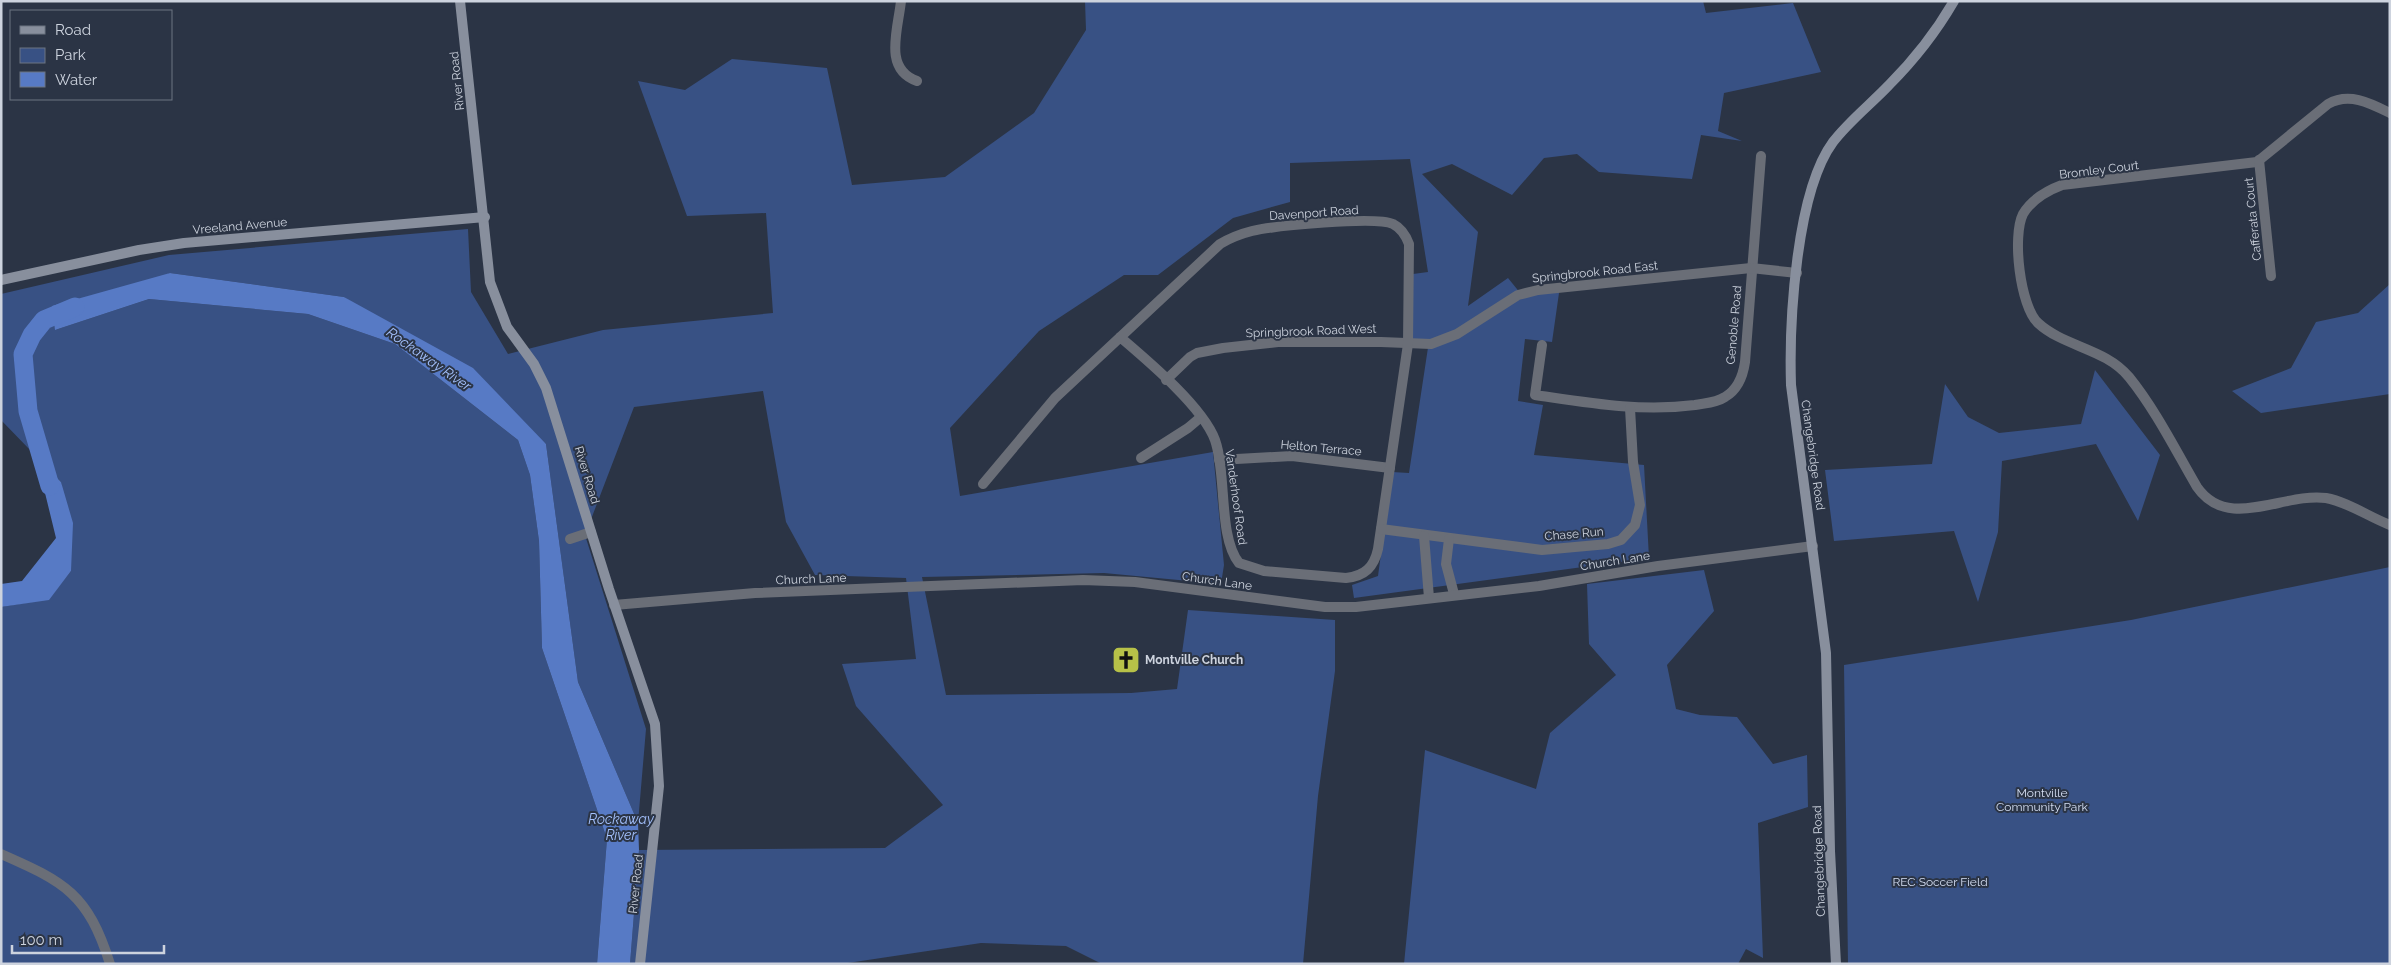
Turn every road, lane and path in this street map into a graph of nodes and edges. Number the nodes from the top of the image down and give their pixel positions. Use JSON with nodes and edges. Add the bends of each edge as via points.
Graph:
{"nodes":[{"id":1,"x":460,"y":1,"type":"edge"},
{"id":2,"x":901,"y":1,"type":"edge"},
{"id":3,"x":1954,"y":1,"type":"edge"},
{"id":4,"x":917,"y":81,"type":"dead end"},
{"id":5,"x":2390,"y":113,"type":"edge"},
{"id":6,"x":1761,"y":156,"type":"dead end"},
{"id":7,"x":2259,"y":160,"type":"junction"},
{"id":8,"x":484,"y":217,"type":"junction"},
{"id":9,"x":1751,"y":268,"type":"junction"},
{"id":10,"x":1798,"y":273,"type":"junction"},
{"id":11,"x":2271,"y":276,"type":"dead end"},
{"id":12,"x":1,"y":280,"type":"edge"},
{"id":13,"x":1120,"y":337,"type":"junction"},
{"id":14,"x":1408,"y":344,"type":"junction"},
{"id":15,"x":1542,"y":345,"type":"dead end"},
{"id":16,"x":1166,"y":380,"type":"junction"},
{"id":17,"x":1630,"y":408,"type":"junction"},
{"id":18,"x":1202,"y":417,"type":"junction"},
{"id":19,"x":1141,"y":458,"type":"dead end"},
{"id":20,"x":1219,"y":460,"type":"junction"},
{"id":21,"x":1390,"y":468,"type":"junction"},
{"id":22,"x":983,"y":484,"type":"dead end"},
{"id":23,"x":2390,"y":525,"type":"edge"},
{"id":24,"x":1381,"y":529,"type":"junction"},
{"id":25,"x":591,"y":532,"type":"junction"},
{"id":26,"x":1424,"y":536,"type":"junction"},
{"id":27,"x":570,"y":539,"type":"dead end"},
{"id":28,"x":1449,"y":539,"type":"junction"},
{"id":29,"x":1813,"y":546,"type":"junction"},
{"id":30,"x":1369,"y":570,"type":"joint"},
{"id":31,"x":1454,"y":594,"type":"junction"},
{"id":32,"x":1429,"y":598,"type":"junction"},
{"id":33,"x":614,"y":605,"type":"junction"},
{"id":34,"x":1,"y":854,"type":"edge"},
{"id":35,"x":110,"y":964,"type":"edge"},
{"id":36,"x":640,"y":964,"type":"edge"},
{"id":37,"x":1836,"y":964,"type":"edge"}],
"edges":[{"from":1,"to":8,"type":"street","name":"River Road"},
{"from":2,"to":4,"type":"street","via":[[896,61],[899,71]]},
{"from":3,"to":10,"type":"street","name":"Changebridge Road","via":[[1912,60],[1825,154],[1810,192]]},
{"from":5,"to":7,"type":"street","name":"Bromley Court","via":[[2362,101],[2334,101]]},
{"from":6,"to":9,"type":"street","name":"Genoble Road"},
{"from":7,"to":11,"type":"street","name":"Cafferata Court"},
{"from":7,"to":23,"type":"street","name":"Bromley Court","via":[[2242,165],[2062,185],[2043,193],[2024,213],[2018,233],[2026,305],[2043,326],[2108,358],[2129,377],[2198,487],[2211,502],[2224,508],[2245,508],[2326,498]]},
{"from":8,"to":12,"type":"street","name":"Vreeland Avenue","via":[[184,243],[131,251]]},
{"from":8,"to":25,"type":"street","name":"River Road","via":[[490,282],[501,315],[546,388]]},
{"from":9,"to":10,"type":"street","name":"Springbrook Road East"},
{"from":9,"to":14,"type":"street","name":"Springbrook Road East","via":[[1524,293],[1445,340]]},
{"from":9,"to":17,"type":"street","name":"Genoble Road","via":[[1745,362],[1735,388],[1712,402],[1664,409]]},
{"from":10,"to":29,"type":"street","name":"Changebridge Road","via":[[1790,351],[1791,385]]},
{"from":13,"to":14,"type":"street","name":"Davenport Road","via":[[1208,254],[1232,237],[1289,226],[1375,222],[1392,224],[1410,244]]},
{"from":13,"to":16,"type":"street","name":"Vanderhoof Road"},
{"from":13,"to":22,"type":"street","name":"Davenport Road","via":[[1055,398]]},
{"from":14,"to":16,"type":"street","name":"Springbrook Road West","via":[[1278,342],[1223,348],[1190,356]]},
{"from":14,"to":21,"type":"street","name":"Davenport Road"},
{"from":15,"to":17,"type":"street","name":"Genoble Road","via":[[1535,395]]},
{"from":16,"to":18,"type":"street","name":"Vanderhoof Road"},
{"from":17,"to":28,"type":"street","name":"Chase Run","via":[[1633,462],[1640,505],[1638,518],[1627,536],[1608,544],[1542,550]]},
{"from":18,"to":19,"type":"street"},
{"from":18,"to":20,"type":"street","name":"Vanderhoof Road","via":[[1211,430]]},
{"from":20,"to":21,"type":"street","name":"Helton Terrace","via":[[1292,456]]},
{"from":20,"to":30,"type":"street","name":"Vanderhoof Road","via":[[1230,545],[1239,563],[1264,571],[1346,578]]},
{"from":21,"to":24,"type":"street","name":"Davenport Road"},
{"from":24,"to":26,"type":"street","name":"Chase Run"},
{"from":24,"to":30,"type":"street","name":"Davenport Road","via":[[1376,558]]},
{"from":25,"to":27,"type":"street"},
{"from":25,"to":33,"type":"street","name":"River Road"},
{"from":26,"to":28,"type":"street","name":"Chase Run"},
{"from":26,"to":32,"type":"street"},
{"from":28,"to":31,"type":"street","via":[[1446,564]]},
{"from":29,"to":31,"type":"street","name":"Church Lane","via":[[1658,566],[1539,586]]},
{"from":29,"to":37,"type":"street","name":"Changebridge Road","via":[[1826,653]]},
{"from":31,"to":32,"type":"street","name":"Church Lane"},
{"from":32,"to":33,"type":"street","name":"Church Lane","via":[[1356,607],[1325,607],[1135,582],[1083,580],[755,593]]},
{"from":33,"to":36,"type":"street","name":"River Road","via":[[650,704],[658,744],[659,786]]},
{"from":34,"to":35,"type":"street","via":[[62,884],[81,902],[94,920]]}]}
